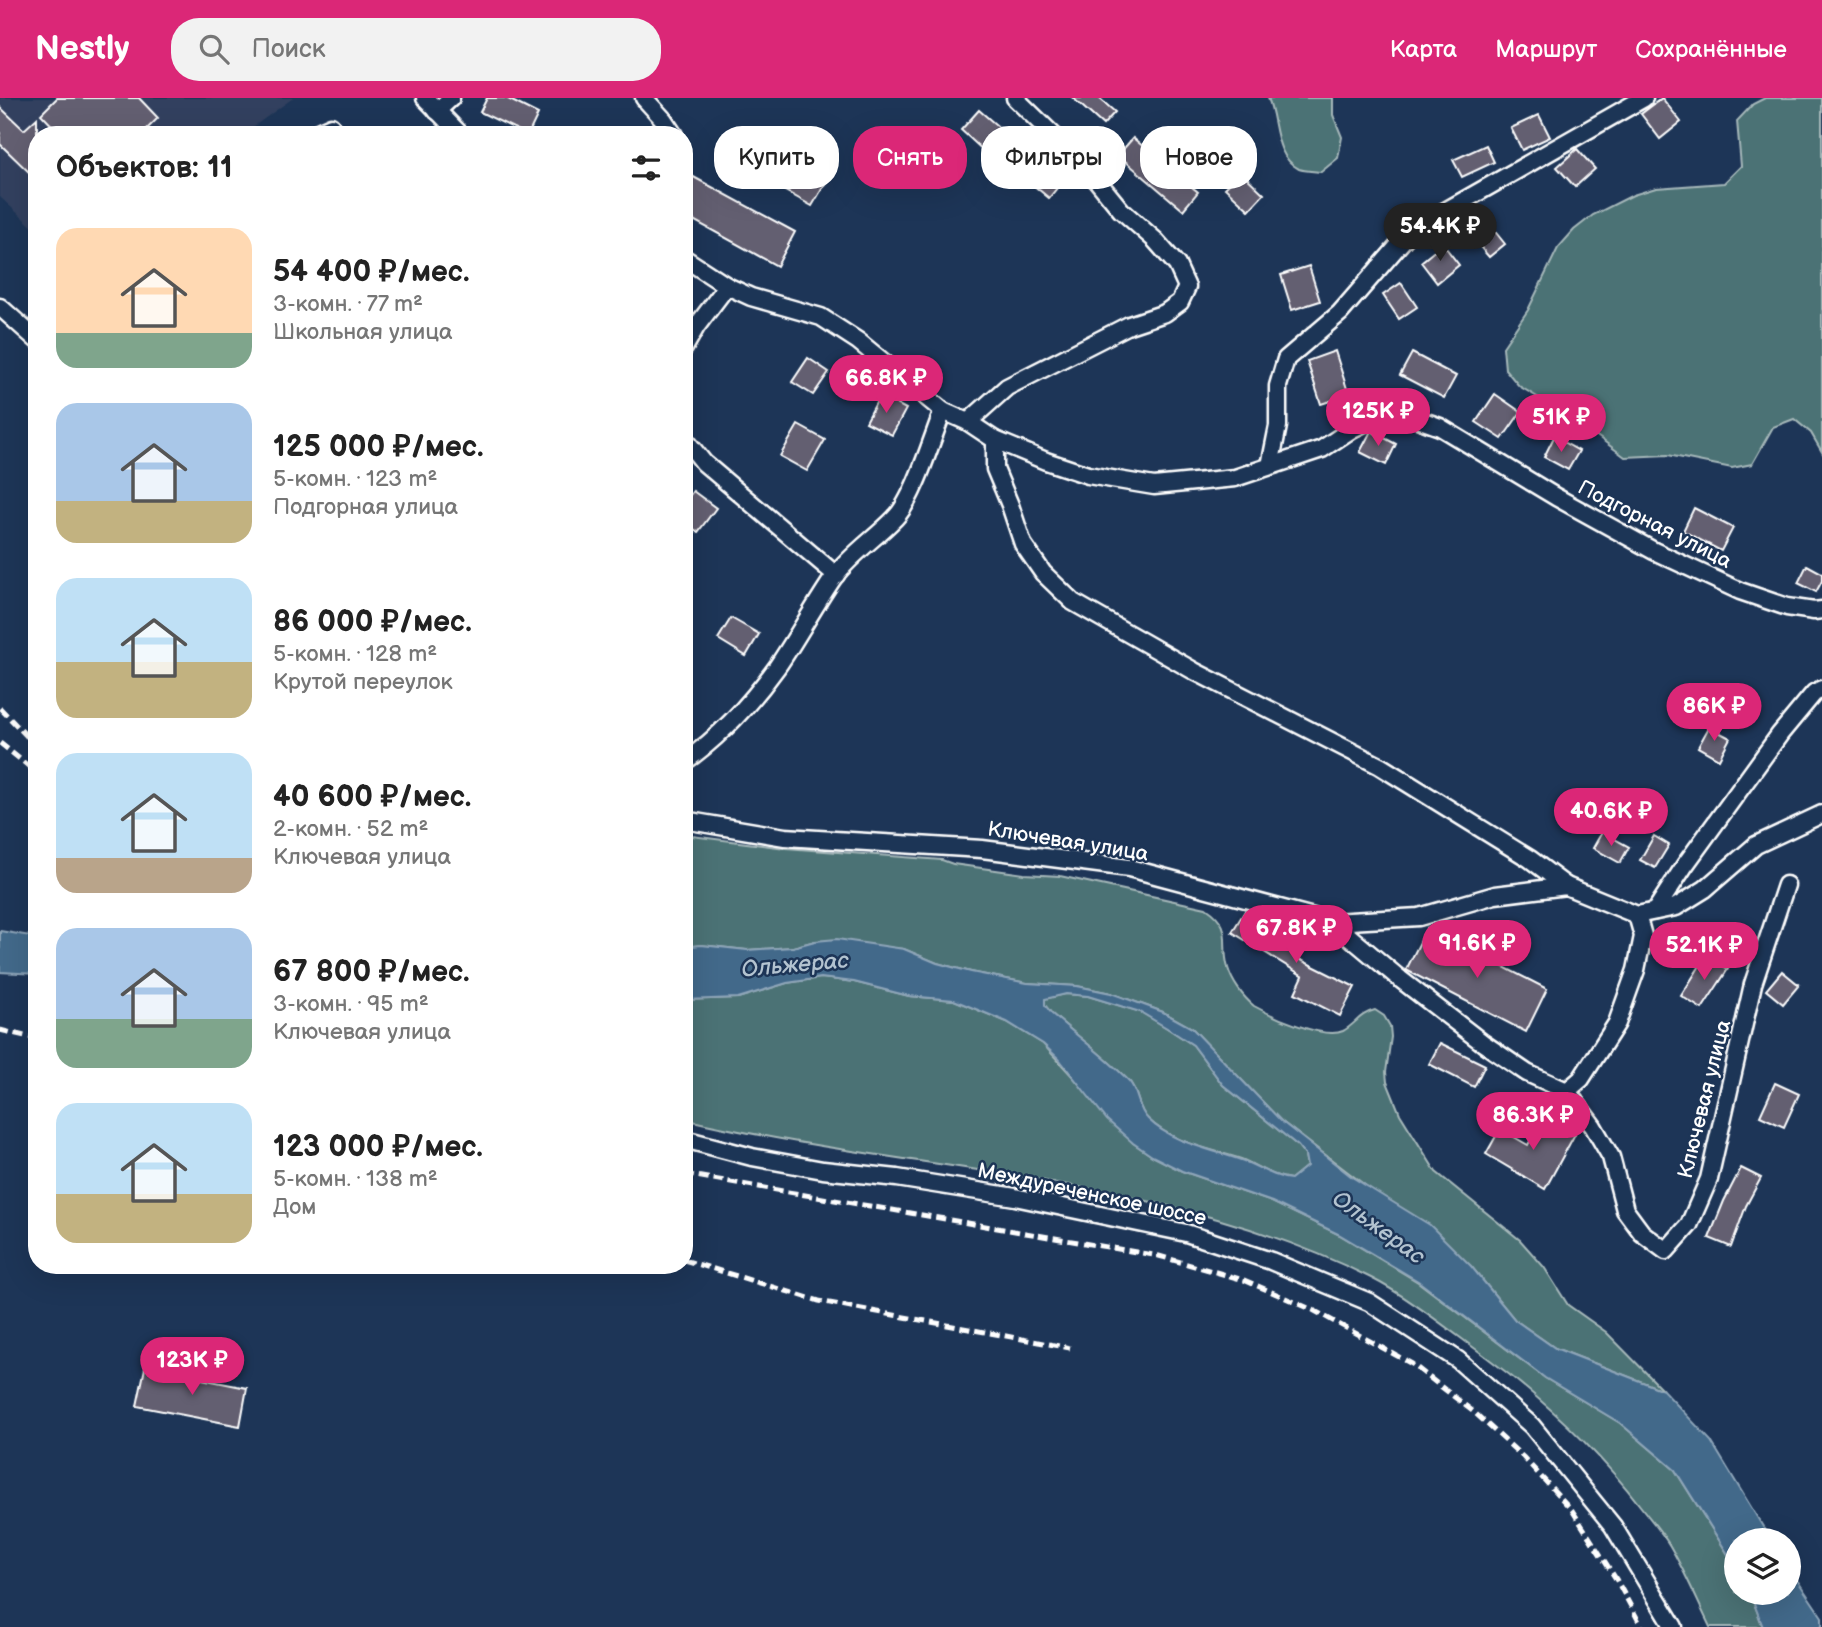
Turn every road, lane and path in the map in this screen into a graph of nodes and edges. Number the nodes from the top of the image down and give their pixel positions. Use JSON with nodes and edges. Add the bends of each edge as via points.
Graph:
{"nodes":[{"id":1,"x":425,"y":98,"type":"edge"},
{"id":2,"x":451,"y":98,"type":"edge"},
{"id":3,"x":644,"y":98,"type":"edge"},
{"id":4,"x":1015,"y":98,"type":"edge"},
{"id":5,"x":1644,"y":98,"type":"edge"},
{"id":6,"x":437,"y":111,"type":"junction"},
{"id":7,"x":452,"y":126,"type":"edge"},
{"id":8,"x":668,"y":126,"type":"edge"},
{"id":9,"x":693,"y":264,"type":"edge"},
{"id":10,"x":727,"y":286,"type":"junction"},
{"id":11,"x":0,"y":307,"type":"edge"},
{"id":12,"x":28,"y":332,"type":"edge"},
{"id":13,"x":693,"y":332,"type":"edge"},
{"id":14,"x":943,"y":411,"type":"junction"},
{"id":15,"x":968,"y":422,"type":"junction"},
{"id":16,"x":995,"y":440,"type":"junction"},
{"id":17,"x":693,"y":450,"type":"edge"},
{"id":18,"x":1270,"y":466,"type":"junction"},
{"id":19,"x":836,"y":575,"type":"junction"},
{"id":20,"x":1822,"y":610,"type":"edge"},
{"id":21,"x":1822,"y":689,"type":"edge"},
{"id":22,"x":693,"y":756,"type":"edge"},
{"id":23,"x":1822,"y":814,"type":"edge"},
{"id":24,"x":693,"y":822,"type":"edge"},
{"id":25,"x":1786,"y":885,"type":"dead end"},
{"id":26,"x":1566,"y":886,"type":"junction"},
{"id":27,"x":1655,"y":911,"type":"junction"},
{"id":28,"x":1637,"y":915,"type":"junction"},
{"id":29,"x":1332,"y":922,"type":"junction"},
{"id":30,"x":1567,"y":1091,"type":"junction"},
{"id":31,"x":693,"y":1141,"type":"edge"},
{"id":32,"x":1674,"y":1627,"type":"edge"}],
"edges":[{"from":1,"to":6,"type":"street"},
{"from":2,"to":6,"type":"street"},
{"from":3,"to":8,"type":"street"},
{"from":4,"to":15,"type":"street","via":[[1155,240],[1177,265],[1187,287],[1180,302],[1165,313],[1129,325],[1007,387]]},
{"from":5,"to":18,"type":"street","via":[[1412,230],[1340,313],[1286,359],[1278,386],[1278,426]]},
{"from":6,"to":7,"type":"street"},
{"from":9,"to":10,"type":"street","name":"Подгорная улица"},
{"from":10,"to":13,"type":"street"},
{"from":10,"to":14,"type":"street","name":"Подгорная улица","via":[[821,317],[858,341]]},
{"from":11,"to":12,"type":"street"},
{"from":14,"to":15,"type":"street","name":"Подгорная улица"},
{"from":14,"to":19,"type":"street","via":[[897,516]]},
{"from":15,"to":16,"type":"street","name":"Подгорная улица"},
{"from":16,"to":18,"type":"street","name":"Подгорная улица","via":[[1088,475],[1154,486],[1235,478]]},
{"from":16,"to":26,"type":"street","via":[[995,469],[1023,544],[1043,573],[1073,602],[1194,671],[1380,766]]},
{"from":17,"to":19,"type":"street"},
{"from":18,"to":20,"type":"street","name":"Подгорная улица","via":[[1322,449],[1381,415],[1401,414],[1440,427],[1654,551],[1740,591],[1787,607]]},
{"from":19,"to":22,"type":"street","via":[[776,668],[735,717]]},
{"from":21,"to":27,"type":"street","via":[[1780,734]]},
{"from":23,"to":27,"type":"street","via":[[1756,845],[1705,889],[1676,907]]},
{"from":24,"to":29,"type":"street","name":"Ключевая улица","via":[[785,836],[982,849],[1129,868]]},
{"from":25,"to":30,"type":"street","name":"Ключевая улица","via":[[1753,984],[1709,1179],[1689,1225],[1667,1251],[1642,1233],[1625,1210],[1611,1157]]},
{"from":26,"to":28,"type":"street","name":"Ключевая улица"},
{"from":26,"to":29,"type":"street","name":"Ключевая улица","via":[[1495,895],[1419,916]]},
{"from":27,"to":28,"type":"street"},
{"from":28,"to":30,"type":"street","via":[[1643,936],[1639,959],[1617,1023],[1581,1079]]},
{"from":29,"to":30,"type":"street","via":[[1483,1043],[1527,1073]]},
{"from":31,"to":32,"type":"street","name":"Междуреченское шоссе","via":[[823,1170],[1015,1197],[1186,1233],[1271,1261],[1369,1302],[1458,1360],[1532,1426],[1613,1526]]}]}
